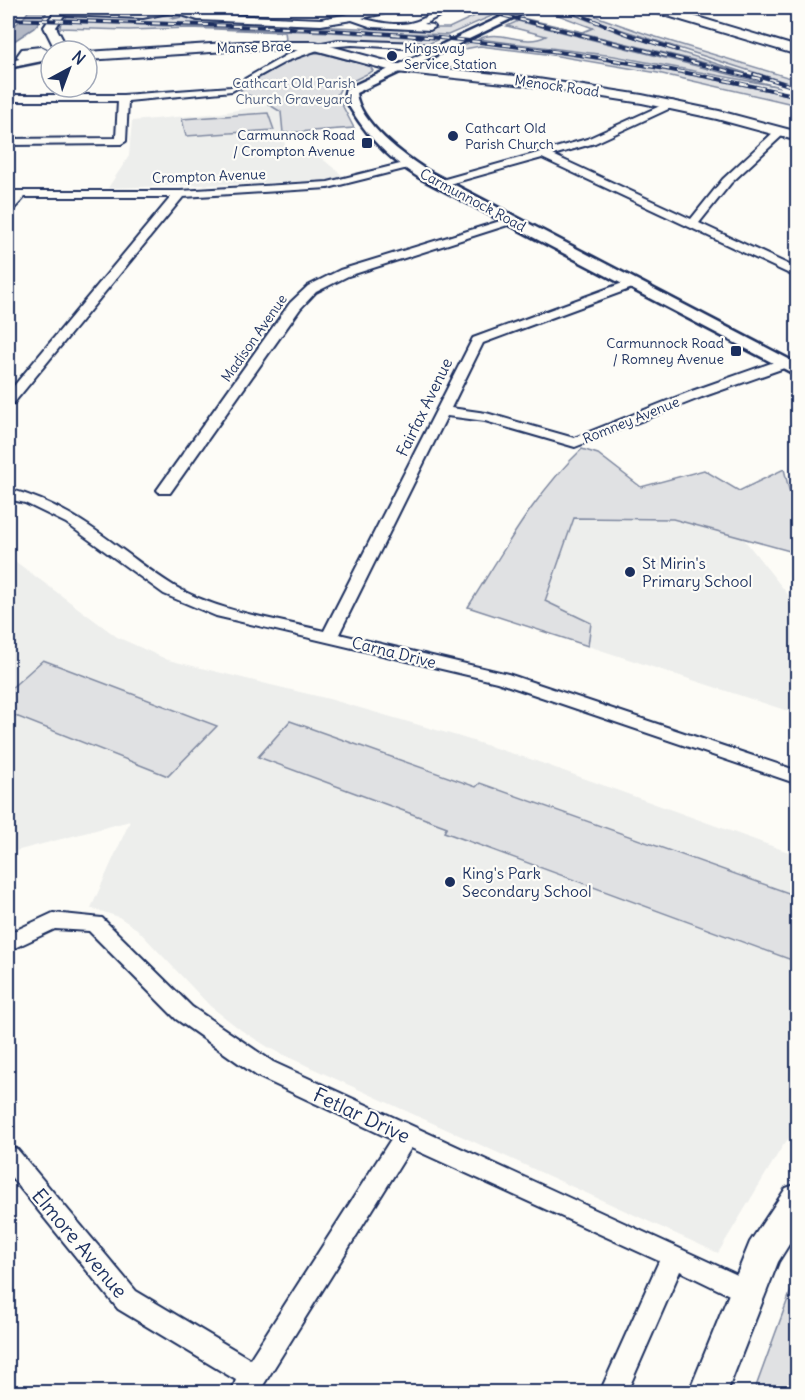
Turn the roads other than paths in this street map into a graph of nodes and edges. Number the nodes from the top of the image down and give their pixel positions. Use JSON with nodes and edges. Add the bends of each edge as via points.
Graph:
{"nodes":[{"id":1,"x":451,"y":8,"type":"edge"},
{"id":2,"x":529,"y":8,"type":"edge"},
{"id":3,"x":654,"y":8,"type":"edge"},
{"id":4,"x":178,"y":9,"type":"edge"},
{"id":5,"x":62,"y":10,"type":"edge"},
{"id":6,"x":382,"y":10,"type":"dead end"},
{"id":7,"x":353,"y":18,"type":"junction"},
{"id":8,"x":412,"y":26,"type":"junction"},
{"id":9,"x":430,"y":27,"type":"dead end"},
{"id":10,"x":51,"y":35,"type":"junction"},
{"id":11,"x":54,"y":39,"type":"edge"},
{"id":12,"x":315,"y":46,"type":"junction"},
{"id":13,"x":420,"y":46,"type":"dead end"},
{"id":14,"x":798,"y":51,"type":"edge"},
{"id":15,"x":36,"y":53,"type":"edge"},
{"id":16,"x":99,"y":55,"type":"edge"},
{"id":17,"x":8,"y":64,"type":"edge"},
{"id":18,"x":396,"y":68,"type":"junction"},
{"id":19,"x":8,"y":98,"type":"edge"},
{"id":20,"x":123,"y":98,"type":"junction"},
{"id":21,"x":671,"y":104,"type":"junction"},
{"id":22,"x":780,"y":132,"type":"junction"},
{"id":23,"x":798,"y":137,"type":"edge"},
{"id":24,"x":8,"y":142,"type":"edge"},
{"id":25,"x":546,"y":156,"type":"junction"},
{"id":26,"x":408,"y":165,"type":"junction"},
{"id":27,"x":442,"y":183,"type":"junction"},
{"id":28,"x":8,"y":194,"type":"edge"},
{"id":29,"x":22,"y":194,"type":"junction"},
{"id":30,"x":180,"y":194,"type":"junction"},
{"id":31,"x":8,"y":209,"type":"edge"},
{"id":32,"x":510,"y":221,"type":"junction"},
{"id":33,"x":693,"y":224,"type":"junction"},
{"id":34,"x":798,"y":274,"type":"edge"},
{"id":35,"x":632,"y":284,"type":"junction"},
{"id":36,"x":782,"y":364,"type":"junction"},
{"id":37,"x":798,"y":370,"type":"edge"},
{"id":38,"x":8,"y":401,"type":"edge"},
{"id":39,"x":442,"y":411,"type":"junction"},
{"id":40,"x":165,"y":490,"type":"dead end"},
{"id":41,"x":8,"y":494,"type":"edge"},
{"id":42,"x":330,"y":636,"type":"junction"},
{"id":43,"x":798,"y":778,"type":"edge"},
{"id":44,"x":8,"y":943,"type":"edge"},
{"id":45,"x":406,"y":1135,"type":"junction"},
{"id":46,"x":8,"y":1156,"type":"edge"},
{"id":47,"x":798,"y":1199,"type":"edge"},
{"id":48,"x":674,"y":1256,"type":"junction"},
{"id":49,"x":748,"y":1292,"type":"junction"},
{"id":50,"x":249,"y":1384,"type":"edge"},
{"id":51,"x":614,"y":1392,"type":"edge"},
{"id":52,"x":708,"y":1392,"type":"edge"}],
"edges":[{"from":1,"to":8,"type":"street"},
{"from":2,"to":18,"type":"street","name":"Carmunnock Road"},
{"from":3,"to":14,"type":"main road"},
{"from":4,"to":5,"type":"street","via":[[144,15]]},
{"from":4,"to":7,"type":"street","via":[[184,15],[214,18],[321,22]]},
{"from":5,"to":10,"type":"main road","via":[[50,25]]},
{"from":6,"to":7,"type":"street"},
{"from":7,"to":8,"type":"street","via":[[372,24]]},
{"from":8,"to":9,"type":"street"},
{"from":10,"to":11,"type":"main road"},
{"from":10,"to":15,"type":"main road"},
{"from":10,"to":15,"type":"main road","via":[[39,43]]},
{"from":12,"to":13,"type":"street","name":"Manse Brae"},
{"from":12,"to":16,"type":"main road","name":"Manse Brae"},
{"from":12,"to":18,"type":"main road","name":"Menock Road"},
{"from":12,"to":20,"type":"street","via":[[276,61],[232,88]]},
{"from":15,"to":17,"type":"street"},
{"from":18,"to":21,"type":"main road","name":"Menock Road","via":[[537,82]]},
{"from":18,"to":26,"type":"street","name":"Carmunnock Road","via":[[354,88],[350,97],[374,137]]},
{"from":19,"to":20,"type":"street"},
{"from":20,"to":24,"type":"street","via":[[121,141]]},
{"from":21,"to":22,"type":"main road","name":"Menock Road"},
{"from":21,"to":25,"type":"street","via":[[591,141]]},
{"from":22,"to":23,"type":"main road","name":"Menock Road"},
{"from":22,"to":33,"type":"street","via":[[727,181]]},
{"from":25,"to":27,"type":"street"},
{"from":25,"to":33,"type":"street"},
{"from":26,"to":27,"type":"street","name":"Carmunnock Road"},
{"from":26,"to":30,"type":"street","name":"Crompton Avenue","via":[[328,185]]},
{"from":27,"to":32,"type":"street","name":"Carmunnock Road"},
{"from":28,"to":29,"type":"street","name":"Crompton Avenue"},
{"from":29,"to":30,"type":"street","name":"Crompton Avenue"},
{"from":29,"to":31,"type":"street"},
{"from":30,"to":38,"type":"street"},
{"from":32,"to":35,"type":"street","name":"Carmunnock Road"},
{"from":32,"to":40,"type":"street","name":"Madison Avenue","via":[[344,273],[312,289],[281,324]]},
{"from":33,"to":34,"type":"street"},
{"from":35,"to":36,"type":"street","name":"Carmunnock Road"},
{"from":35,"to":39,"type":"street","name":"Fairfax Avenue","via":[[478,341]]},
{"from":36,"to":37,"type":"street","name":"Carmunnock Road"},
{"from":36,"to":39,"type":"street","name":"Romney Avenue","via":[[575,443],[486,417]]},
{"from":39,"to":42,"type":"street","name":"Fairfax Avenue"},
{"from":41,"to":42,"type":"street","name":"Carna Drive","via":[[72,520],[170,590],[197,602],[222,612]]},
{"from":42,"to":43,"type":"street","name":"Carna Drive","via":[[502,678]]},
{"from":44,"to":45,"type":"street","name":"Fetlar Drive","via":[[52,921],[95,924],[184,1012],[265,1069]]},
{"from":45,"to":48,"type":"street","name":"Fetlar Drive"},
{"from":45,"to":50,"type":"street"},
{"from":46,"to":50,"type":"street","name":"Elmore Avenue","via":[[127,1300]]},
{"from":47,"to":49,"type":"main road","via":[[763,1254]]},
{"from":48,"to":49,"type":"street","name":"Fetlar Drive"},
{"from":48,"to":51,"type":"street"},
{"from":49,"to":52,"type":"main road"}]}
